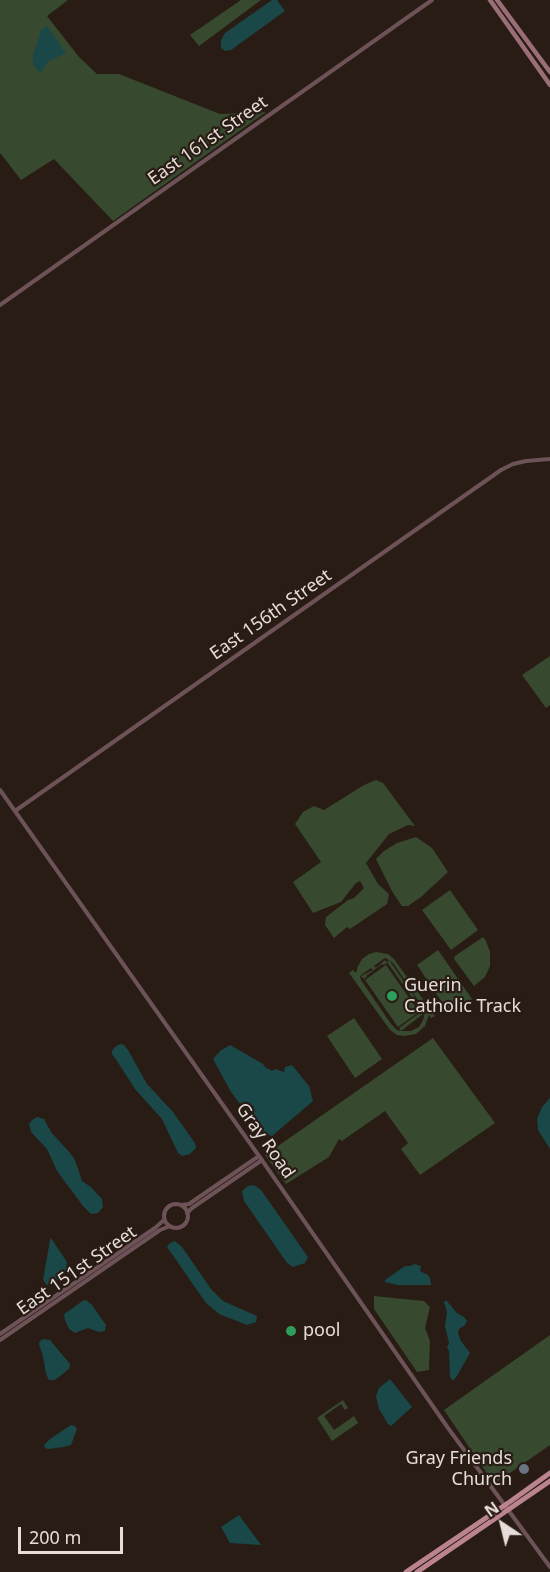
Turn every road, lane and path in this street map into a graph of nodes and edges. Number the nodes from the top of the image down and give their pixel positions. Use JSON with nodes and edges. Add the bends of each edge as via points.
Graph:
{"nodes":[{"id":1,"x":432,"y":0,"type":"edge"},
{"id":2,"x":490,"y":0,"type":"edge"},
{"id":3,"x":497,"y":0,"type":"edge"},
{"id":4,"x":550,"y":72,"type":"edge"},
{"id":5,"x":550,"y":85,"type":"edge"},
{"id":6,"x":0,"y":305,"type":"edge"},
{"id":7,"x":550,"y":459,"type":"edge"},
{"id":8,"x":0,"y":790,"type":"edge"},
{"id":9,"x":15,"y":811,"type":"junction"},
{"id":10,"x":260,"y":1158,"type":"junction"},
{"id":11,"x":181,"y":1205,"type":"junction"},
{"id":12,"x":187,"y":1214,"type":"junction"},
{"id":13,"x":164,"y":1220,"type":"junction"},
{"id":14,"x":170,"y":1226,"type":"junction"},
{"id":15,"x":0,"y":1334,"type":"edge"},
{"id":16,"x":0,"y":1340,"type":"edge"},
{"id":17,"x":550,"y":1473,"type":"edge"},
{"id":18,"x":550,"y":1481,"type":"edge"},
{"id":19,"x":506,"y":1508,"type":"junction"},
{"id":20,"x":550,"y":1567,"type":"edge"},
{"id":21,"x":406,"y":1572,"type":"edge"},
{"id":22,"x":417,"y":1572,"type":"edge"}],
"edges":[{"from":1,"to":6,"type":"street","name":"East 161st Street"},
{"from":2,"to":5,"type":"main road"},
{"from":3,"to":4,"type":"main road"},
{"from":7,"to":9,"type":"street","name":"East 156th Street","via":[[526,461],[501,470]]},
{"from":8,"to":9,"type":"street","name":"Gray Road"},
{"from":9,"to":10,"type":"street","name":"Gray Road"},
{"from":10,"to":11,"type":"street","via":[[189,1204]]},
{"from":10,"to":12,"type":"street"},
{"from":10,"to":19,"type":"street","name":"Gray Road"},
{"from":11,"to":12,"type":"street"},
{"from":11,"to":13,"type":"street","via":[[169,1206]]},
{"from":12,"to":14,"type":"street","via":[[183,1226]]},
{"from":13,"to":14,"type":"street"},
{"from":13,"to":15,"type":"street","name":"East 151st Street"},
{"from":14,"to":16,"type":"street","name":"East 151st Street"},
{"from":17,"to":19,"type":"main road"},
{"from":18,"to":19,"type":"main road"},
{"from":19,"to":20,"type":"street","name":"Gray Road"},
{"from":19,"to":21,"type":"main road"},
{"from":19,"to":22,"type":"main road"}]}
